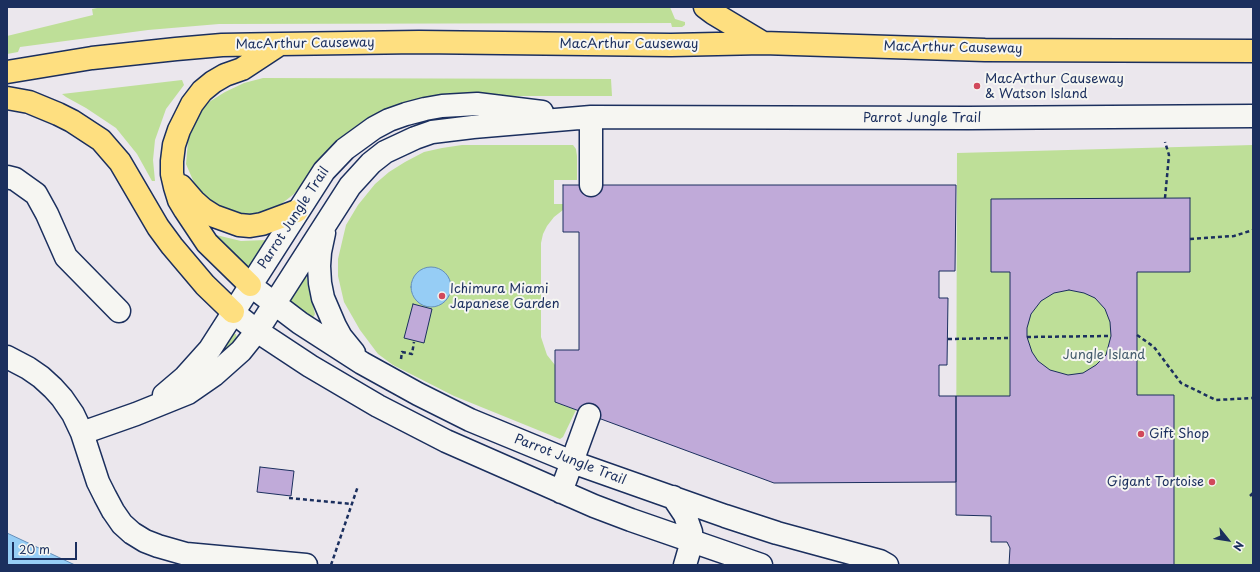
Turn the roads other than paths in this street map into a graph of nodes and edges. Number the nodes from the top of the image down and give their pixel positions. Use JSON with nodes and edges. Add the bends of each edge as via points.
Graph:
{"nodes":[{"id":1,"x":705,"y":7,"type":"edge"},
{"id":2,"x":763,"y":43,"type":"junction"},
{"id":3,"x":280,"y":44,"type":"junction"},
{"id":4,"x":1253,"y":51,"type":"edge"},
{"id":5,"x":7,"y":72,"type":"edge"},
{"id":6,"x":7,"y":98,"type":"edge"},
{"id":7,"x":1253,"y":116,"type":"edge"},
{"id":8,"x":591,"y":117,"type":"junction"},
{"id":9,"x":172,"y":174,"type":"junction"},
{"id":10,"x":7,"y":178,"type":"edge"},
{"id":11,"x":591,"y":185,"type":"dead end"},
{"id":12,"x":297,"y":211,"type":"junction"},
{"id":13,"x":328,"y":219,"type":"junction"},
{"id":14,"x":250,"y":285,"type":"junction"},
{"id":15,"x":275,"y":305,"type":"junction"},
{"id":16,"x":119,"y":311,"type":"dead end"},
{"id":17,"x":233,"y":312,"type":"junction"},
{"id":18,"x":257,"y":331,"type":"junction"},
{"id":19,"x":7,"y":357,"type":"edge"},
{"id":20,"x":362,"y":363,"type":"junction"},
{"id":21,"x":149,"y":408,"type":"junction"},
{"id":22,"x":589,"y":415,"type":"dead end"},
{"id":23,"x":82,"y":433,"type":"junction"},
{"id":24,"x":572,"y":462,"type":"junction"},
{"id":25,"x":561,"y":492,"type":"junction"},
{"id":26,"x":673,"y":497,"type":"junction"},
{"id":27,"x":692,"y":541,"type":"junction"},
{"id":28,"x":271,"y":563,"type":"edge"},
{"id":29,"x":306,"y":565,"type":"edge"},
{"id":30,"x":685,"y":565,"type":"edge"},
{"id":31,"x":761,"y":565,"type":"edge"},
{"id":32,"x":886,"y":565,"type":"edge"}],
"edges":[{"from":1,"to":2,"type":"highway"},
{"from":2,"to":3,"type":"highway","name":"MacArthur Causeway"},
{"from":2,"to":4,"type":"highway","name":"MacArthur Causeway","via":[[985,50]]},
{"from":3,"to":5,"type":"highway","name":"MacArthur Causeway","via":[[176,49],[92,58]]},
{"from":3,"to":9,"type":"highway","via":[[242,70],[213,82],[192,104],[178,130]]},
{"from":6,"to":17,"type":"highway","via":[[29,102],[58,114],[101,140],[120,162],[172,246],[205,285]]},
{"from":7,"to":8,"type":"street","name":"Parrot Jungle Trail"},
{"from":8,"to":11,"type":"street"},
{"from":8,"to":12,"type":"street","name":"Parrot Jungle Trail","via":[[477,104],[442,106],[406,114],[374,128],[345,148],[324,171]]},
{"from":8,"to":13,"type":"street","name":"Parrot Jungle Trail","via":[[466,127],[432,132],[415,138],[385,152],[371,163],[350,186]]},
{"from":9,"to":12,"type":"highway","via":[[203,209],[227,222],[250,226]]},
{"from":9,"to":14,"type":"highway","via":[[179,200],[195,226],[207,243]]},
{"from":10,"to":16,"type":"street","via":[[15,179],[36,194],[66,257]]},
{"from":12,"to":14,"type":"street","name":"Parrot Jungle Trail"},
{"from":13,"to":15,"type":"street","name":"Parrot Jungle Trail"},
{"from":13,"to":20,"type":"street","via":[[320,252],[323,298],[341,337]]},
{"from":14,"to":15,"type":"street","name":"Parrot Jungle Trail"},
{"from":14,"to":17,"type":"street","name":"Parrot Jungle Trail"},
{"from":15,"to":18,"type":"street","name":"Parrot Jungle Trail"},
{"from":15,"to":20,"type":"street","name":"Parrot Jungle Trail"},
{"from":17,"to":18,"type":"street"},
{"from":17,"to":21,"type":"street","name":"Parrot Jungle Trail","via":[[210,348],[184,378]]},
{"from":18,"to":21,"type":"street","name":"Parrot Jungle Trail","via":[[241,351],[214,375],[188,393]]},
{"from":18,"to":25,"type":"street","via":[[322,374],[409,423]]},
{"from":19,"to":23,"type":"street","via":[[28,368],[53,388],[73,414]]},
{"from":20,"to":24,"type":"street","name":"Parrot Jungle Trail","via":[[470,420]]},
{"from":21,"to":23,"type":"street","name":"Parrot Jungle Trail"},
{"from":22,"to":24,"type":"street"},
{"from":23,"to":28,"type":"street","via":[[98,482],[113,511],[132,533],[145,541],[186,554]]},
{"from":24,"to":25,"type":"street"},
{"from":24,"to":26,"type":"street","name":"Parrot Jungle Trail"},
{"from":25,"to":27,"type":"street","via":[[630,520]]},
{"from":26,"to":27,"type":"street","via":[[689,522]]},
{"from":26,"to":32,"type":"street","name":"Parrot Jungle Trail","via":[[750,524],[880,561]]},
{"from":27,"to":30,"type":"street"},
{"from":27,"to":31,"type":"street"},
{"from":28,"to":29,"type":"street"}]}
